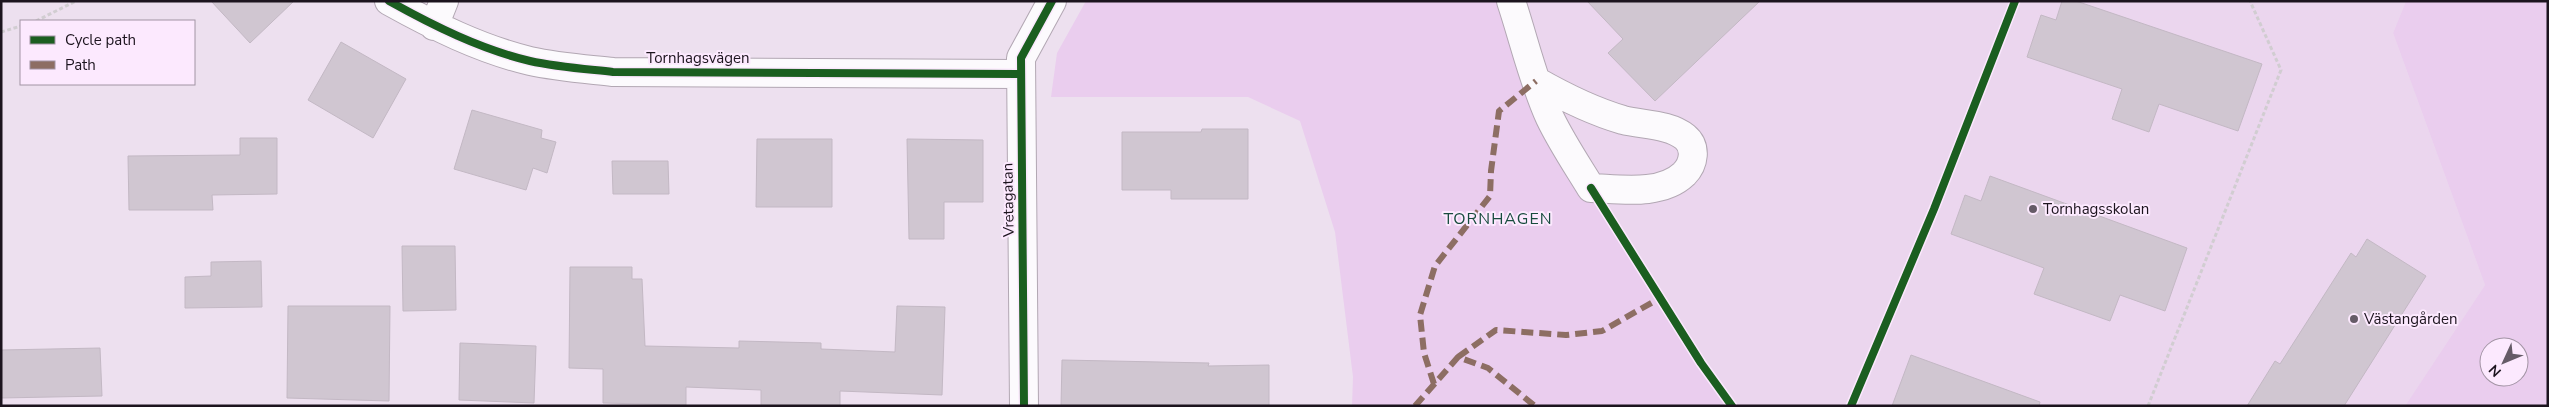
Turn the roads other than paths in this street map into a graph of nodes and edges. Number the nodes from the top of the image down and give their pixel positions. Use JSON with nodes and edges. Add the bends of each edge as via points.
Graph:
{"nodes":[{"id":1,"x":389,"y":1,"type":"edge"},
{"id":2,"x":1052,"y":1,"type":"edge"},
{"id":3,"x":1511,"y":1,"type":"edge"},
{"id":4,"x":439,"y":13,"type":"edge"},
{"id":5,"x":1021,"y":74,"type":"junction"},
{"id":6,"x":1536,"y":81,"type":"junction"},
{"id":7,"x":1024,"y":406,"type":"edge"}],
"edges":[{"from":1,"to":4,"type":"street","name":"Tornhagsvägen"},
{"from":2,"to":5,"type":"street","name":"Vretagatan","via":[[1021,58]]},
{"from":3,"to":6,"type":"street"},
{"from":4,"to":5,"type":"street","name":"Tornhagsvägen","via":[[482,46],[530,61],[613,72]]},
{"from":5,"to":7,"type":"street","name":"Vretagatan"},
{"from":6,"to":6,"type":"street","via":[[1554,125],[1592,188],[1629,190],[1661,186],[1678,180],[1693,159],[1687,139],[1677,132],[1593,110]]}]}
